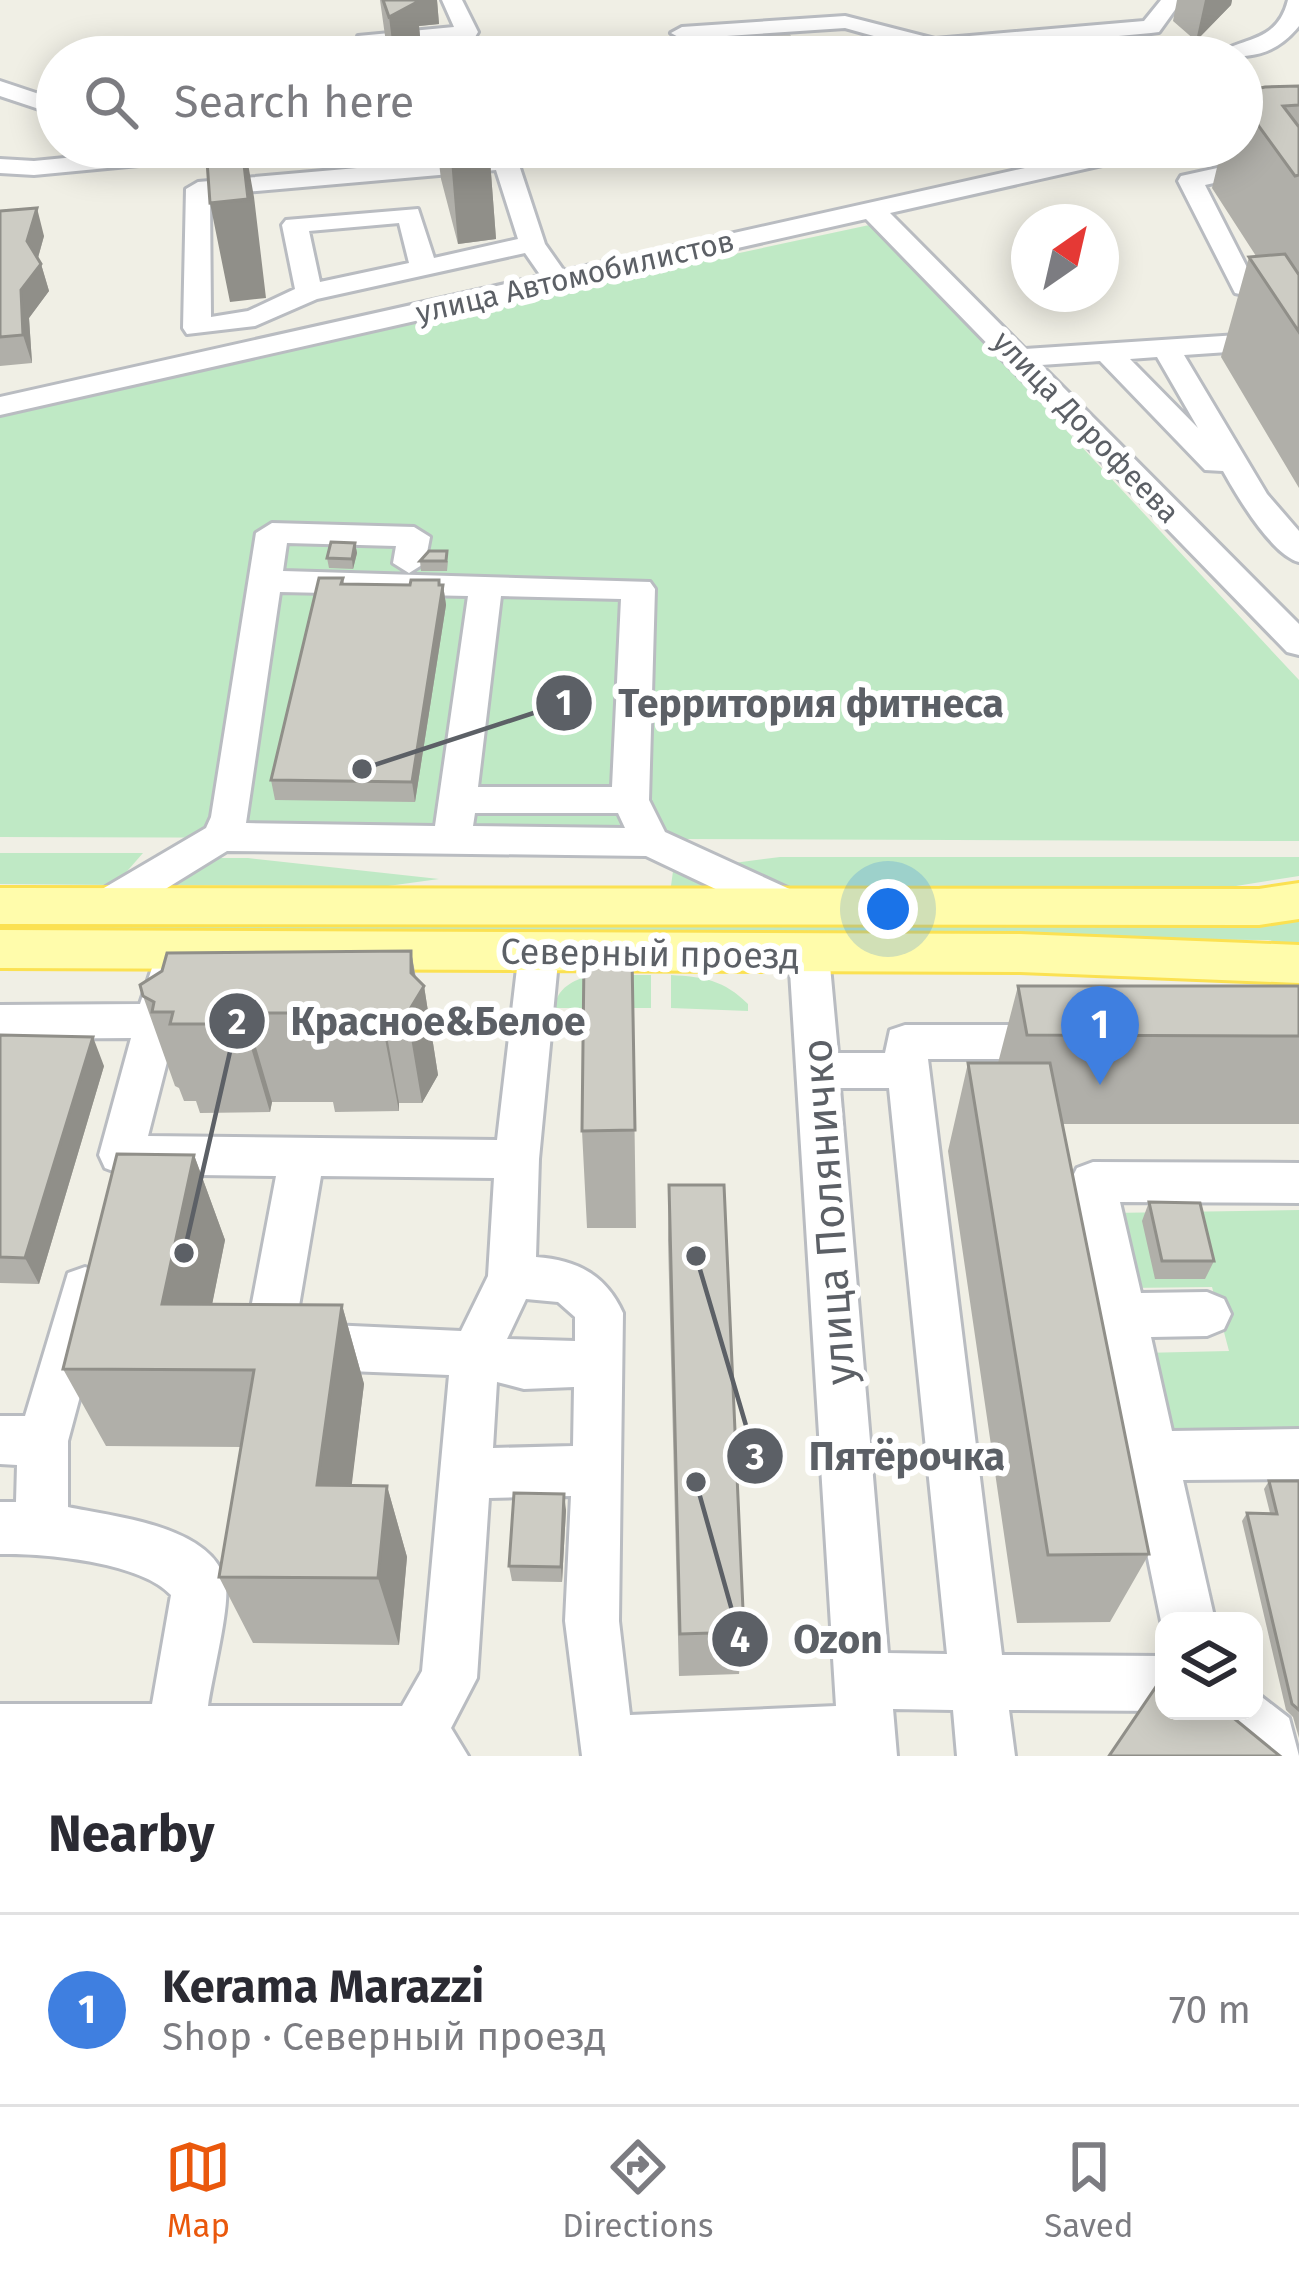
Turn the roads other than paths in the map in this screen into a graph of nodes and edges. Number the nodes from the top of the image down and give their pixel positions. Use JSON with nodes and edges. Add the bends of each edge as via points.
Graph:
{"nodes":[{"id":1,"x":452,"y":0,"type":"edge"},
{"id":2,"x":1172,"y":0,"type":"edge"},
{"id":3,"x":1298,"y":0,"type":"edge"},
{"id":4,"x":855,"y":16,"type":"dead end"},
{"id":5,"x":467,"y":32,"type":"junction"},
{"id":6,"x":682,"y":33,"type":"dead end"},
{"id":7,"x":422,"y":36,"type":"edge"},
{"id":8,"x":469,"y":36,"type":"edge"},
{"id":9,"x":898,"y":36,"type":"edge"},
{"id":10,"x":929,"y":36,"type":"edge"},
{"id":11,"x":1049,"y":36,"type":"edge"},
{"id":12,"x":1263,"y":45,"type":"edge"},
{"id":13,"x":1286,"y":53,"type":"dead end"},
{"id":14,"x":1263,"y":54,"type":"edge"},
{"id":15,"x":0,"y":88,"type":"edge"},
{"id":16,"x":36,"y":101,"type":"edge"},
{"id":17,"x":1299,"y":157,"type":"edge"},
{"id":18,"x":1263,"y":165,"type":"edge"},
{"id":19,"x":0,"y":166,"type":"edge"},
{"id":20,"x":36,"y":168,"type":"edge"},
{"id":21,"x":438,"y":168,"type":"edge"},
{"id":22,"x":508,"y":168,"type":"edge"},
{"id":23,"x":1058,"y":168,"type":"edge"},
{"id":24,"x":1249,"y":168,"type":"edge"},
{"id":25,"x":872,"y":210,"type":"junction"},
{"id":26,"x":532,"y":244,"type":"junction"},
{"id":27,"x":424,"y":269,"type":"junction"},
{"id":28,"x":556,"y":281,"type":"junction"},
{"id":29,"x":1274,"y":286,"type":"edge"},
{"id":30,"x":1244,"y":287,"type":"junction"},
{"id":31,"x":308,"y":293,"type":"junction"},
{"id":32,"x":255,"y":318,"type":"junction"},
{"id":33,"x":1293,"y":340,"type":"edge"},
{"id":34,"x":1165,"y":347,"type":"junction"},
{"id":35,"x":261,"y":348,"type":"junction"},
{"id":36,"x":1107,"y":352,"type":"junction"},
{"id":37,"x":1018,"y":358,"type":"junction"},
{"id":38,"x":0,"y":406,"type":"edge"},
{"id":39,"x":1254,"y":497,"type":"junction"},
{"id":40,"x":1299,"y":552,"type":"edge"},
{"id":41,"x":409,"y":563,"type":"dead end"},
{"id":42,"x":266,"y":581,"type":"junction"},
{"id":43,"x":486,"y":586,"type":"junction"},
{"id":44,"x":1299,"y":644,"type":"edge"},
{"id":45,"x":458,"y":800,"type":"junction"},
{"id":46,"x":631,"y":800,"type":"junction"},
{"id":47,"x":220,"y":837,"type":"junction"},
{"id":48,"x":452,"y":842,"type":"junction"},
{"id":49,"x":651,"y":842,"type":"junction"},
{"id":50,"x":1299,"y":901,"type":"edge"},
{"id":51,"x":0,"y":906,"type":"edge"},
{"id":52,"x":106,"y":906,"type":"junction"},
{"id":53,"x":793,"y":908,"type":"junction"},
{"id":54,"x":175,"y":948,"type":"junction"},
{"id":55,"x":0,"y":950,"type":"edge"},
{"id":56,"x":538,"y":951,"type":"junction"},
{"id":57,"x":809,"y":955,"type":"junction"},
{"id":58,"x":1299,"y":964,"type":"edge"},
{"id":59,"x":156,"y":1021,"type":"junction"},
{"id":60,"x":0,"y":1022,"type":"edge"},
{"id":61,"x":1090,"y":1041,"type":"edge"},
{"id":62,"x":907,"y":1070,"type":"junction"},
{"id":63,"x":817,"y":1071,"type":"junction"},
{"id":64,"x":302,"y":1158,"type":"junction"},
{"id":65,"x":518,"y":1159,"type":"junction"},
{"id":66,"x":1299,"y":1183,"type":"edge"},
{"id":67,"x":109,"y":1199,"type":"junction"},
{"id":68,"x":512,"y":1276,"type":"junction"},
{"id":69,"x":1207,"y":1314,"type":"dead end"},
{"id":70,"x":1121,"y":1315,"type":"junction"},
{"id":71,"x":475,"y":1354,"type":"junction"},
{"id":72,"x":598,"y":1363,"type":"junction"},
{"id":73,"x":21,"y":1440,"type":"edge"},
{"id":74,"x":1299,"y":1454,"type":"edge"},
{"id":75,"x":1151,"y":1456,"type":"junction"},
{"id":76,"x":598,"y":1471,"type":"junction"},
{"id":77,"x":464,"y":1473,"type":"junction"},
{"id":78,"x":21,"y":1528,"type":"edge"},
{"id":79,"x":1186,"y":1612,"type":"edge"},
{"id":80,"x":977,"y":1682,"type":"junction"},
{"id":81,"x":1155,"y":1684,"type":"edge"},
{"id":82,"x":1246,"y":1720,"type":"edge"},
{"id":83,"x":866,"y":1723,"type":"edge"},
{"id":84,"x":0,"y":1732,"type":"edge"},
{"id":85,"x":175,"y":1734,"type":"junction"},
{"id":86,"x":97,"y":1743,"type":"edge"},
{"id":87,"x":428,"y":1745,"type":"edge"},
{"id":88,"x":601,"y":1750,"type":"edge"},
{"id":89,"x":986,"y":1756,"type":"edge"},
{"id":90,"x":1273,"y":1756,"type":"edge"}],
"edges":[{"from":1,"to":5,"type":"street"},
{"from":2,"to":11,"type":"street","via":[[1150,27]]},
{"from":3,"to":12,"type":"street","via":[[1280,36]]},
{"from":4,"to":10,"type":"street"},
{"from":5,"to":7,"type":"street"},
{"from":5,"to":8,"type":"street"},
{"from":6,"to":9,"type":"street","via":[[845,22]]},
{"from":13,"to":14,"type":"street"},
{"from":15,"to":16,"type":"street"},
{"from":17,"to":18,"type":"street"},
{"from":19,"to":20,"type":"street"},
{"from":21,"to":32,"type":"street","via":[[198,189],[196,328]]},
{"from":22,"to":26,"type":"street"},
{"from":23,"to":25,"type":"street","name":"улица Автомобилистов"},
{"from":24,"to":30,"type":"street","via":[[1190,181]]},
{"from":25,"to":28,"type":"street","name":"улица Автомобилистов"},
{"from":25,"to":37,"type":"street","name":"улица Дорофеева"},
{"from":26,"to":27,"type":"street"},
{"from":26,"to":28,"type":"street"},
{"from":27,"to":31,"type":"street"},
{"from":27,"to":31,"type":"street","via":[[409,214],[295,225]]},
{"from":28,"to":35,"type":"street","name":"улица Автомобилистов"},
{"from":29,"to":30,"type":"street"},
{"from":30,"to":33,"type":"street"},
{"from":31,"to":32,"type":"street"},
{"from":32,"to":35,"type":"street"},
{"from":33,"to":34,"type":"street"},
{"from":34,"to":36,"type":"street"},
{"from":34,"to":39,"type":"street"},
{"from":35,"to":38,"type":"street","name":"улица Автомобилистов"},
{"from":36,"to":37,"type":"street"},
{"from":36,"to":39,"type":"street"},
{"from":37,"to":44,"type":"street","name":"улица Дорофеева"},
{"from":39,"to":40,"type":"street"},
{"from":41,"to":42,"type":"street","via":[[414,537],[272,533]]},
{"from":42,"to":43,"type":"street"},
{"from":42,"to":47,"type":"street","via":[[230,817]]},
{"from":43,"to":45,"type":"street"},
{"from":43,"to":46,"type":"street","via":[[638,589]]},
{"from":45,"to":46,"type":"street"},
{"from":45,"to":48,"type":"street"},
{"from":46,"to":49,"type":"street"},
{"from":47,"to":48,"type":"street"},
{"from":47,"to":52,"type":"street"},
{"from":48,"to":49,"type":"street"},
{"from":49,"to":53,"type":"street"},
{"from":50,"to":53,"type":"main road","name":"Северный проезд"},
{"from":51,"to":52,"type":"main road","name":"Северный проезд"},
{"from":52,"to":53,"type":"main road","name":"Северный проезд"},
{"from":54,"to":55,"type":"main road","name":"Северный проезд"},
{"from":54,"to":56,"type":"main road","name":"Северный проезд"},
{"from":54,"to":59,"type":"street"},
{"from":56,"to":57,"type":"main road","name":"Северный проезд"},
{"from":56,"to":65,"type":"street"},
{"from":57,"to":58,"type":"main road","name":"Северный проезд"},
{"from":57,"to":63,"type":"street","name":"улица Поляничко"},
{"from":59,"to":60,"type":"street"},
{"from":59,"to":67,"type":"street"},
{"from":61,"to":62,"type":"street","via":[[905,1042]]},
{"from":62,"to":63,"type":"street"},
{"from":62,"to":80,"type":"street"},
{"from":63,"to":83,"type":"street","name":"улица Поляничко"},
{"from":64,"to":65,"type":"street"},
{"from":64,"to":67,"type":"street"},
{"from":64,"to":71,"type":"street","via":[[273,1319],[298,1346]]},
{"from":65,"to":68,"type":"street"},
{"from":66,"to":70,"type":"street","via":[[1093,1182]]},
{"from":67,"to":73,"type":"street"},
{"from":68,"to":71,"type":"street"},
{"from":68,"to":72,"type":"street","via":[[566,1280],[590,1294],[599,1313]]},
{"from":69,"to":70,"type":"street"},
{"from":70,"to":75,"type":"street"},
{"from":71,"to":72,"type":"street","via":[[524,1366]]},
{"from":71,"to":77,"type":"street"},
{"from":72,"to":76,"type":"street"},
{"from":73,"to":78,"type":"street"},
{"from":74,"to":75,"type":"street"},
{"from":75,"to":79,"type":"street"},
{"from":76,"to":77,"type":"street"},
{"from":76,"to":88,"type":"street","via":[[592,1621]]},
{"from":77,"to":87,"type":"street","via":[[449,1678]]},
{"from":78,"to":85,"type":"street","via":[[172,1557],[199,1586]]},
{"from":80,"to":81,"type":"street"},
{"from":80,"to":83,"type":"street"},
{"from":80,"to":89,"type":"street"},
{"from":82,"to":90,"type":"street","via":[[1269,1738]]},
{"from":83,"to":88,"type":"street"},
{"from":84,"to":86,"type":"street"},
{"from":85,"to":86,"type":"street"},
{"from":85,"to":87,"type":"street"}]}
